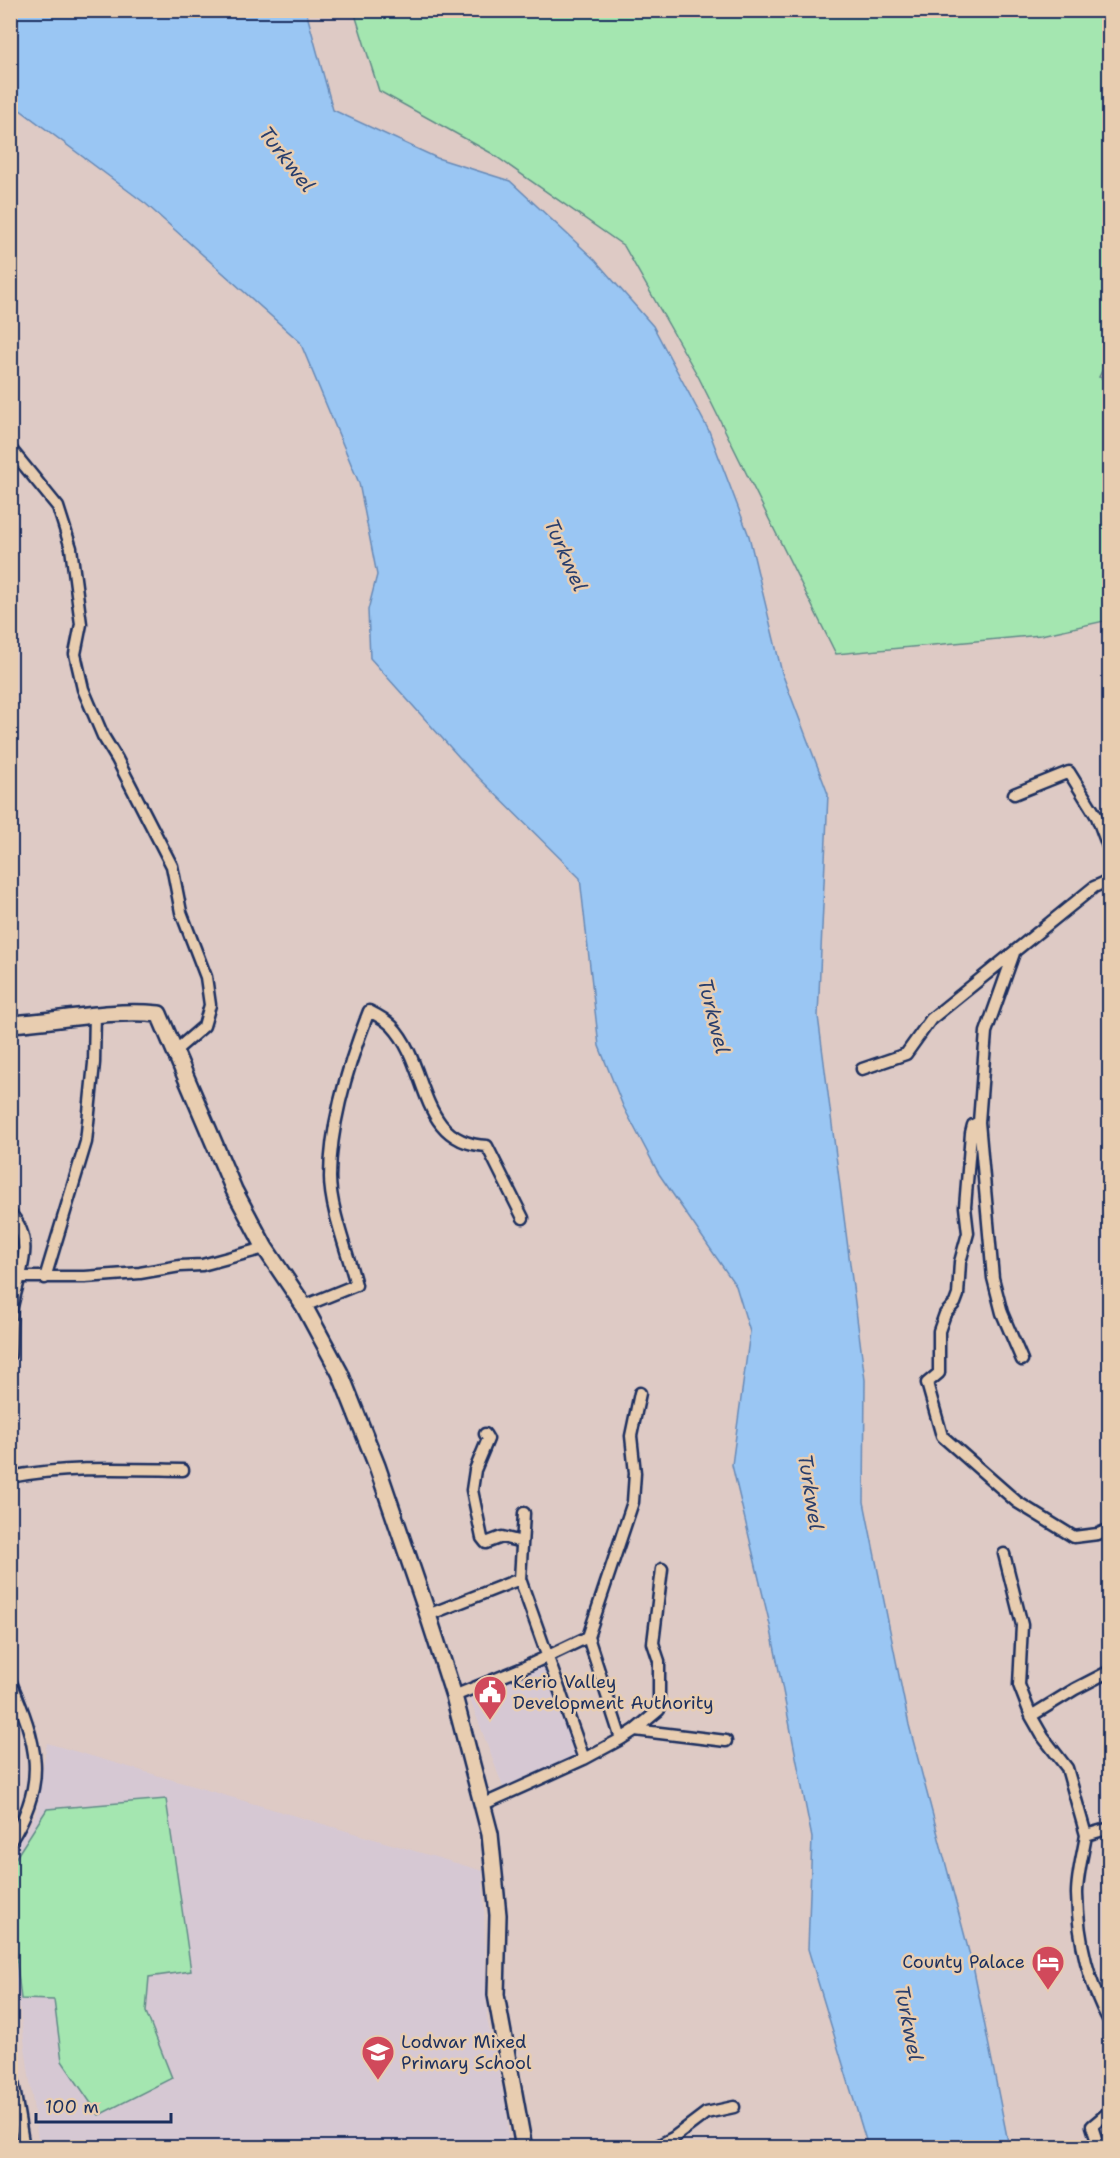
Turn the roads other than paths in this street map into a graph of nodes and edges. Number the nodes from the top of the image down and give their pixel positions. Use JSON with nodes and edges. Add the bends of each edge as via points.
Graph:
{"nodes":[{"id":1,"x":10,"y":448,"type":"edge"},
{"id":2,"x":1014,"y":794,"type":"dead end"},
{"id":3,"x":1110,"y":852,"type":"edge"},
{"id":4,"x":1110,"y":880,"type":"edge"},
{"id":5,"x":1014,"y":953,"type":"junction"},
{"id":6,"x":95,"y":1013,"type":"junction"},
{"id":7,"x":10,"y":1024,"type":"edge"},
{"id":8,"x":175,"y":1051,"type":"junction"},
{"id":9,"x":862,"y":1069,"type":"dead end"},
{"id":10,"x":979,"y":1122,"type":"junction"},
{"id":11,"x":10,"y":1213,"type":"edge"},
{"id":12,"x":523,"y":1218,"type":"dead end"},
{"id":13,"x":265,"y":1248,"type":"junction"},
{"id":14,"x":20,"y":1277,"type":"junction"},
{"id":15,"x":45,"y":1278,"type":"junction"},
{"id":16,"x":304,"y":1306,"type":"junction"},
{"id":17,"x":10,"y":1355,"type":"edge"},
{"id":18,"x":1022,"y":1360,"type":"dead end"},
{"id":19,"x":640,"y":1393,"type":"dead end"},
{"id":20,"x":485,"y":1434,"type":"dead end"},
{"id":21,"x":183,"y":1470,"type":"dead end"},
{"id":22,"x":10,"y":1478,"type":"edge"},
{"id":23,"x":524,"y":1513,"type":"dead end"},
{"id":24,"x":1110,"y":1529,"type":"edge"},
{"id":25,"x":522,"y":1542,"type":"junction"},
{"id":26,"x":1004,"y":1554,"type":"dead end"},
{"id":27,"x":662,"y":1569,"type":"dead end"},
{"id":28,"x":520,"y":1579,"type":"junction"},
{"id":29,"x":428,"y":1615,"type":"junction"},
{"id":30,"x":588,"y":1637,"type":"junction"},
{"id":31,"x":548,"y":1656,"type":"junction"},
{"id":32,"x":1110,"y":1671,"type":"edge"},
{"id":33,"x":10,"y":1680,"type":"edge"},
{"id":34,"x":454,"y":1696,"type":"junction"},
{"id":35,"x":1031,"y":1716,"type":"junction"},
{"id":36,"x":635,"y":1730,"type":"junction"},
{"id":37,"x":621,"y":1739,"type":"junction"},
{"id":38,"x":726,"y":1741,"type":"dead end"},
{"id":39,"x":584,"y":1759,"type":"junction"},
{"id":40,"x":483,"y":1804,"type":"junction"},
{"id":41,"x":1110,"y":1828,"type":"edge"},
{"id":42,"x":1086,"y":1835,"type":"junction"},
{"id":43,"x":10,"y":1842,"type":"edge"},
{"id":44,"x":1110,"y":2023,"type":"edge"},
{"id":45,"x":10,"y":2064,"type":"edge"},
{"id":46,"x":734,"y":2107,"type":"dead end"},
{"id":47,"x":1110,"y":2111,"type":"edge"},
{"id":48,"x":24,"y":2148,"type":"edge"},
{"id":49,"x":524,"y":2148,"type":"edge"},
{"id":50,"x":654,"y":2148,"type":"edge"},
{"id":51,"x":1099,"y":2148,"type":"edge"}],
"edges":[{"from":1,"to":8,"type":"street","via":[[58,507],[70,548],[81,624],[75,654],[83,689],[102,736],[172,866],[181,912],[206,976],[210,1005],[204,1026]]},
{"from":2,"to":3,"type":"street","via":[[1069,772],[1097,817]]},
{"from":4,"to":5,"type":"street","via":[[1094,886]]},
{"from":5,"to":9,"type":"street","via":[[932,1020],[906,1054]]},
{"from":5,"to":10,"type":"street","via":[[986,1032]]},
{"from":6,"to":7,"type":"street"},
{"from":6,"to":8,"type":"street","via":[[159,1014]]},
{"from":6,"to":15,"type":"street","via":[[86,1142]]},
{"from":8,"to":13,"type":"street","via":[[234,1190]]},
{"from":10,"to":18,"type":"street","via":[[993,1278],[1002,1313]]},
{"from":10,"to":24,"type":"street","via":[[973,1125],[971,1133],[965,1207],[968,1233],[960,1262],[958,1295],[939,1331],[939,1373],[927,1383],[942,1436],[1017,1502],[1074,1537]]},
{"from":11,"to":14,"type":"street","via":[[25,1237],[26,1255]]},
{"from":12,"to":16,"type":"street","via":[[487,1146],[464,1143],[447,1132],[433,1113],[393,1027],[369,1011],[338,1116],[330,1179],[356,1285]]},
{"from":13,"to":15,"type":"street","via":[[202,1265],[117,1276]]},
{"from":13,"to":16,"type":"street"},
{"from":14,"to":15,"type":"street"},
{"from":14,"to":17,"type":"street","via":[[12,1310]]},
{"from":16,"to":29,"type":"street","via":[[340,1374],[377,1466]]},
{"from":19,"to":30,"type":"street","via":[[631,1436],[633,1502]]},
{"from":20,"to":25,"type":"street","via":[[488,1439],[475,1470],[472,1490],[482,1539],[486,1543],[502,1537]]},
{"from":21,"to":22,"type":"street","via":[[100,1469],[36,1472]]},
{"from":23,"to":25,"type":"street"},
{"from":25,"to":28,"type":"street"},
{"from":26,"to":35,"type":"street","via":[[1022,1625],[1019,1685]]},
{"from":27,"to":36,"type":"street","via":[[652,1643],[658,1661],[661,1701],[659,1710]]},
{"from":28,"to":29,"type":"street"},
{"from":28,"to":31,"type":"street"},
{"from":29,"to":34,"type":"street"},
{"from":30,"to":31,"type":"street"},
{"from":30,"to":37,"type":"street"},
{"from":31,"to":34,"type":"street"},
{"from":31,"to":39,"type":"street"},
{"from":32,"to":35,"type":"street"},
{"from":33,"to":43,"type":"street","via":[[35,1749],[36,1779],[31,1803]]},
{"from":34,"to":40,"type":"street"},
{"from":35,"to":42,"type":"street","via":[[1067,1768]]},
{"from":36,"to":37,"type":"street"},
{"from":36,"to":38,"type":"street"},
{"from":37,"to":39,"type":"street"},
{"from":39,"to":40,"type":"street"},
{"from":40,"to":49,"type":"street","via":[[496,1875],[496,1995]]},
{"from":41,"to":42,"type":"street"},
{"from":42,"to":44,"type":"street","via":[[1077,1893],[1081,1949],[1098,2001]]},
{"from":45,"to":48,"type":"street"},
{"from":46,"to":50,"type":"street","via":[[706,2113]]},
{"from":47,"to":51,"type":"street","via":[[1092,2126]]}]}
